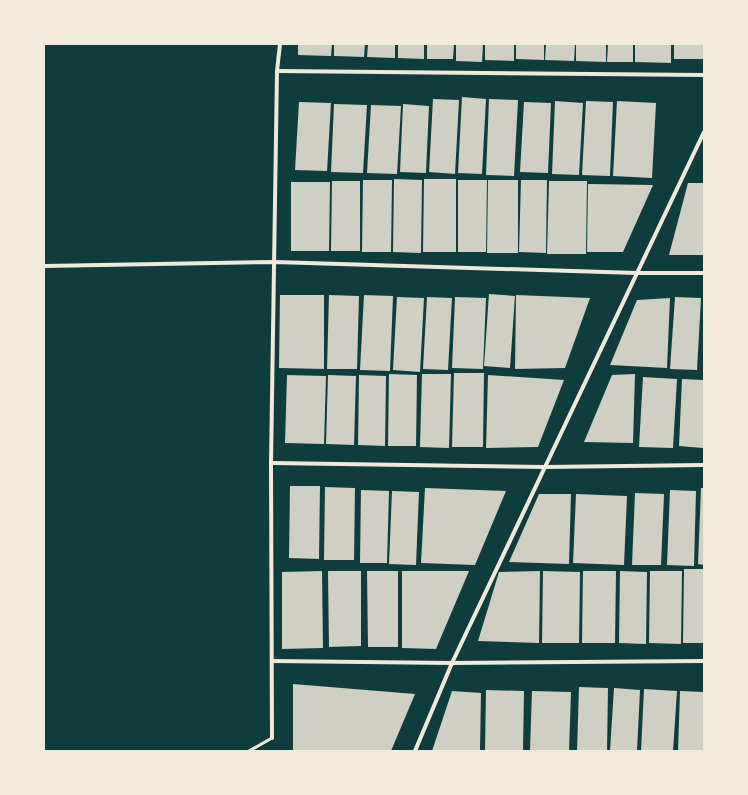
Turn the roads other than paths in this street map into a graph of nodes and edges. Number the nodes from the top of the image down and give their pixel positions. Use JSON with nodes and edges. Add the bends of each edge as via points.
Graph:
{"nodes":[{"id":1,"x":280,"y":44,"type":"edge"},
{"id":2,"x":278,"y":71,"type":"junction"},
{"id":3,"x":704,"y":74,"type":"edge"},
{"id":4,"x":704,"y":132,"type":"edge"},
{"id":5,"x":274,"y":262,"type":"junction"},
{"id":6,"x":44,"y":266,"type":"edge"},
{"id":7,"x":637,"y":273,"type":"junction"},
{"id":8,"x":704,"y":273,"type":"edge"},
{"id":9,"x":271,"y":462,"type":"junction"},
{"id":10,"x":704,"y":465,"type":"edge"},
{"id":11,"x":545,"y":467,"type":"junction"},
{"id":12,"x":272,"y":661,"type":"junction"},
{"id":13,"x":704,"y":661,"type":"edge"},
{"id":14,"x":452,"y":663,"type":"junction"},
{"id":15,"x":272,"y":738,"type":"joint"},
{"id":16,"x":249,"y":751,"type":"edge"},
{"id":17,"x":415,"y":751,"type":"edge"}],
"edges":[{"from":1,"to":2,"type":"street"},
{"from":2,"to":3,"type":"street"},
{"from":2,"to":5,"type":"street"},
{"from":4,"to":7,"type":"street"},
{"from":5,"to":6,"type":"street"},
{"from":5,"to":7,"type":"street"},
{"from":5,"to":9,"type":"street"},
{"from":7,"to":8,"type":"street"},
{"from":7,"to":11,"type":"street"},
{"from":9,"to":11,"type":"street"},
{"from":9,"to":12,"type":"street"},
{"from":10,"to":11,"type":"street"},
{"from":11,"to":14,"type":"street"},
{"from":12,"to":14,"type":"street"},
{"from":12,"to":15,"type":"street"},
{"from":13,"to":14,"type":"street"},
{"from":14,"to":17,"type":"street"},
{"from":15,"to":16,"type":"lane"}]}
